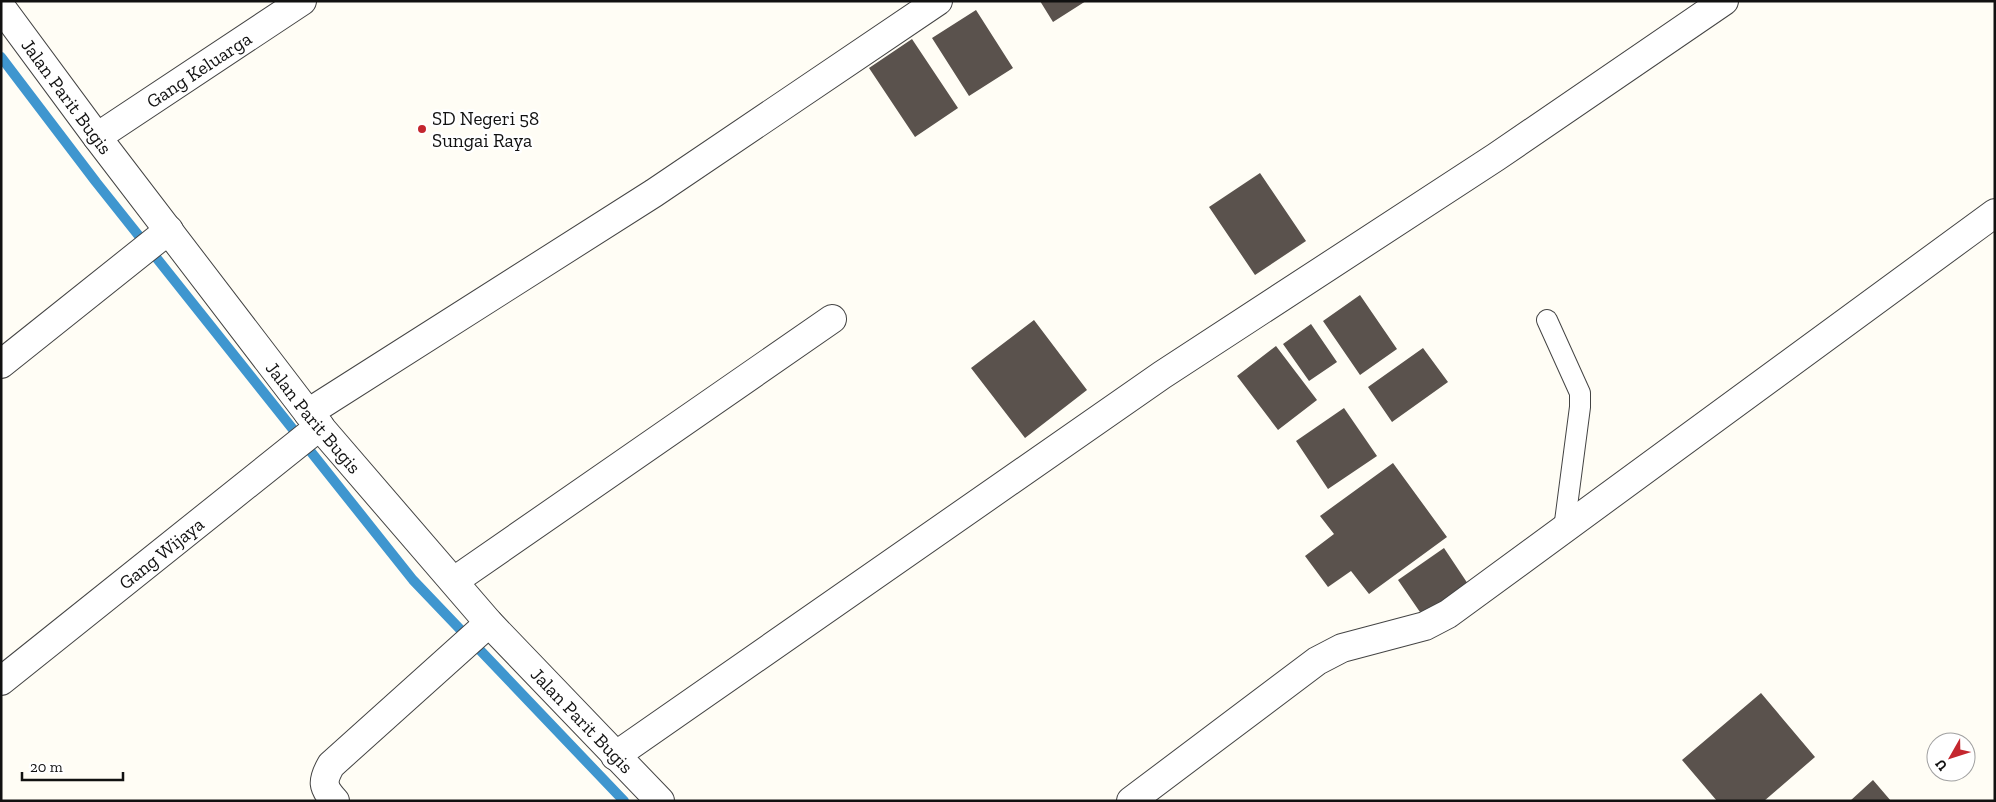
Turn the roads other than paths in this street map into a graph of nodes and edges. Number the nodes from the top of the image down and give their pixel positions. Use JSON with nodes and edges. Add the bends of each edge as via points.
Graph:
{"nodes":[{"id":1,"x":302,"y":1,"type":"edge"},
{"id":2,"x":938,"y":1,"type":"edge"},
{"id":3,"x":1724,"y":1,"type":"edge"},
{"id":4,"x":1,"y":7,"type":"edge"},
{"id":5,"x":97,"y":137,"type":"junction"},
{"id":6,"x":1995,"y":213,"type":"edge"},
{"id":7,"x":169,"y":230,"type":"junction"},
{"id":8,"x":832,"y":318,"type":"dead end"},
{"id":9,"x":1547,"y":320,"type":"dead end"},
{"id":10,"x":1,"y":364,"type":"edge"},
{"id":11,"x":314,"y":419,"type":"junction"},
{"id":12,"x":1564,"y":529,"type":"junction"},
{"id":13,"x":454,"y":580,"type":"junction"},
{"id":14,"x":488,"y":622,"type":"junction"},
{"id":15,"x":1,"y":681,"type":"edge"},
{"id":16,"x":615,"y":756,"type":"junction"},
{"id":17,"x":335,"y":801,"type":"edge"},
{"id":18,"x":660,"y":801,"type":"edge"},
{"id":19,"x":1131,"y":801,"type":"edge"}],
"edges":[{"from":1,"to":5,"type":"street","name":"Gang Keluarga"},
{"from":2,"to":11,"type":"street","name":"Gang Wijaya"},
{"from":3,"to":16,"type":"street","via":[[1488,163],[1162,375]]},
{"from":4,"to":5,"type":"street","name":"Jalan Parit Bugis"},
{"from":5,"to":7,"type":"street","name":"Jalan Parit Bugis"},
{"from":6,"to":12,"type":"street"},
{"from":7,"to":10,"type":"street"},
{"from":7,"to":11,"type":"street","name":"Jalan Parit Bugis"},
{"from":8,"to":13,"type":"street"},
{"from":9,"to":12,"type":"lane","via":[[1580,393]]},
{"from":11,"to":13,"type":"street","name":"Jalan Parit Bugis"},
{"from":11,"to":15,"type":"street","name":"Gang Wijaya"},
{"from":12,"to":19,"type":"street","via":[[1448,614],[1425,626],[1342,648],[1317,661]]},
{"from":13,"to":14,"type":"street","name":"Jalan Parit Bugis"},
{"from":14,"to":16,"type":"street","name":"Jalan Parit Bugis"},
{"from":14,"to":17,"type":"street","via":[[331,765],[324,778],[326,791]]},
{"from":16,"to":18,"type":"street","name":"Jalan Parit Bugis"}]}
